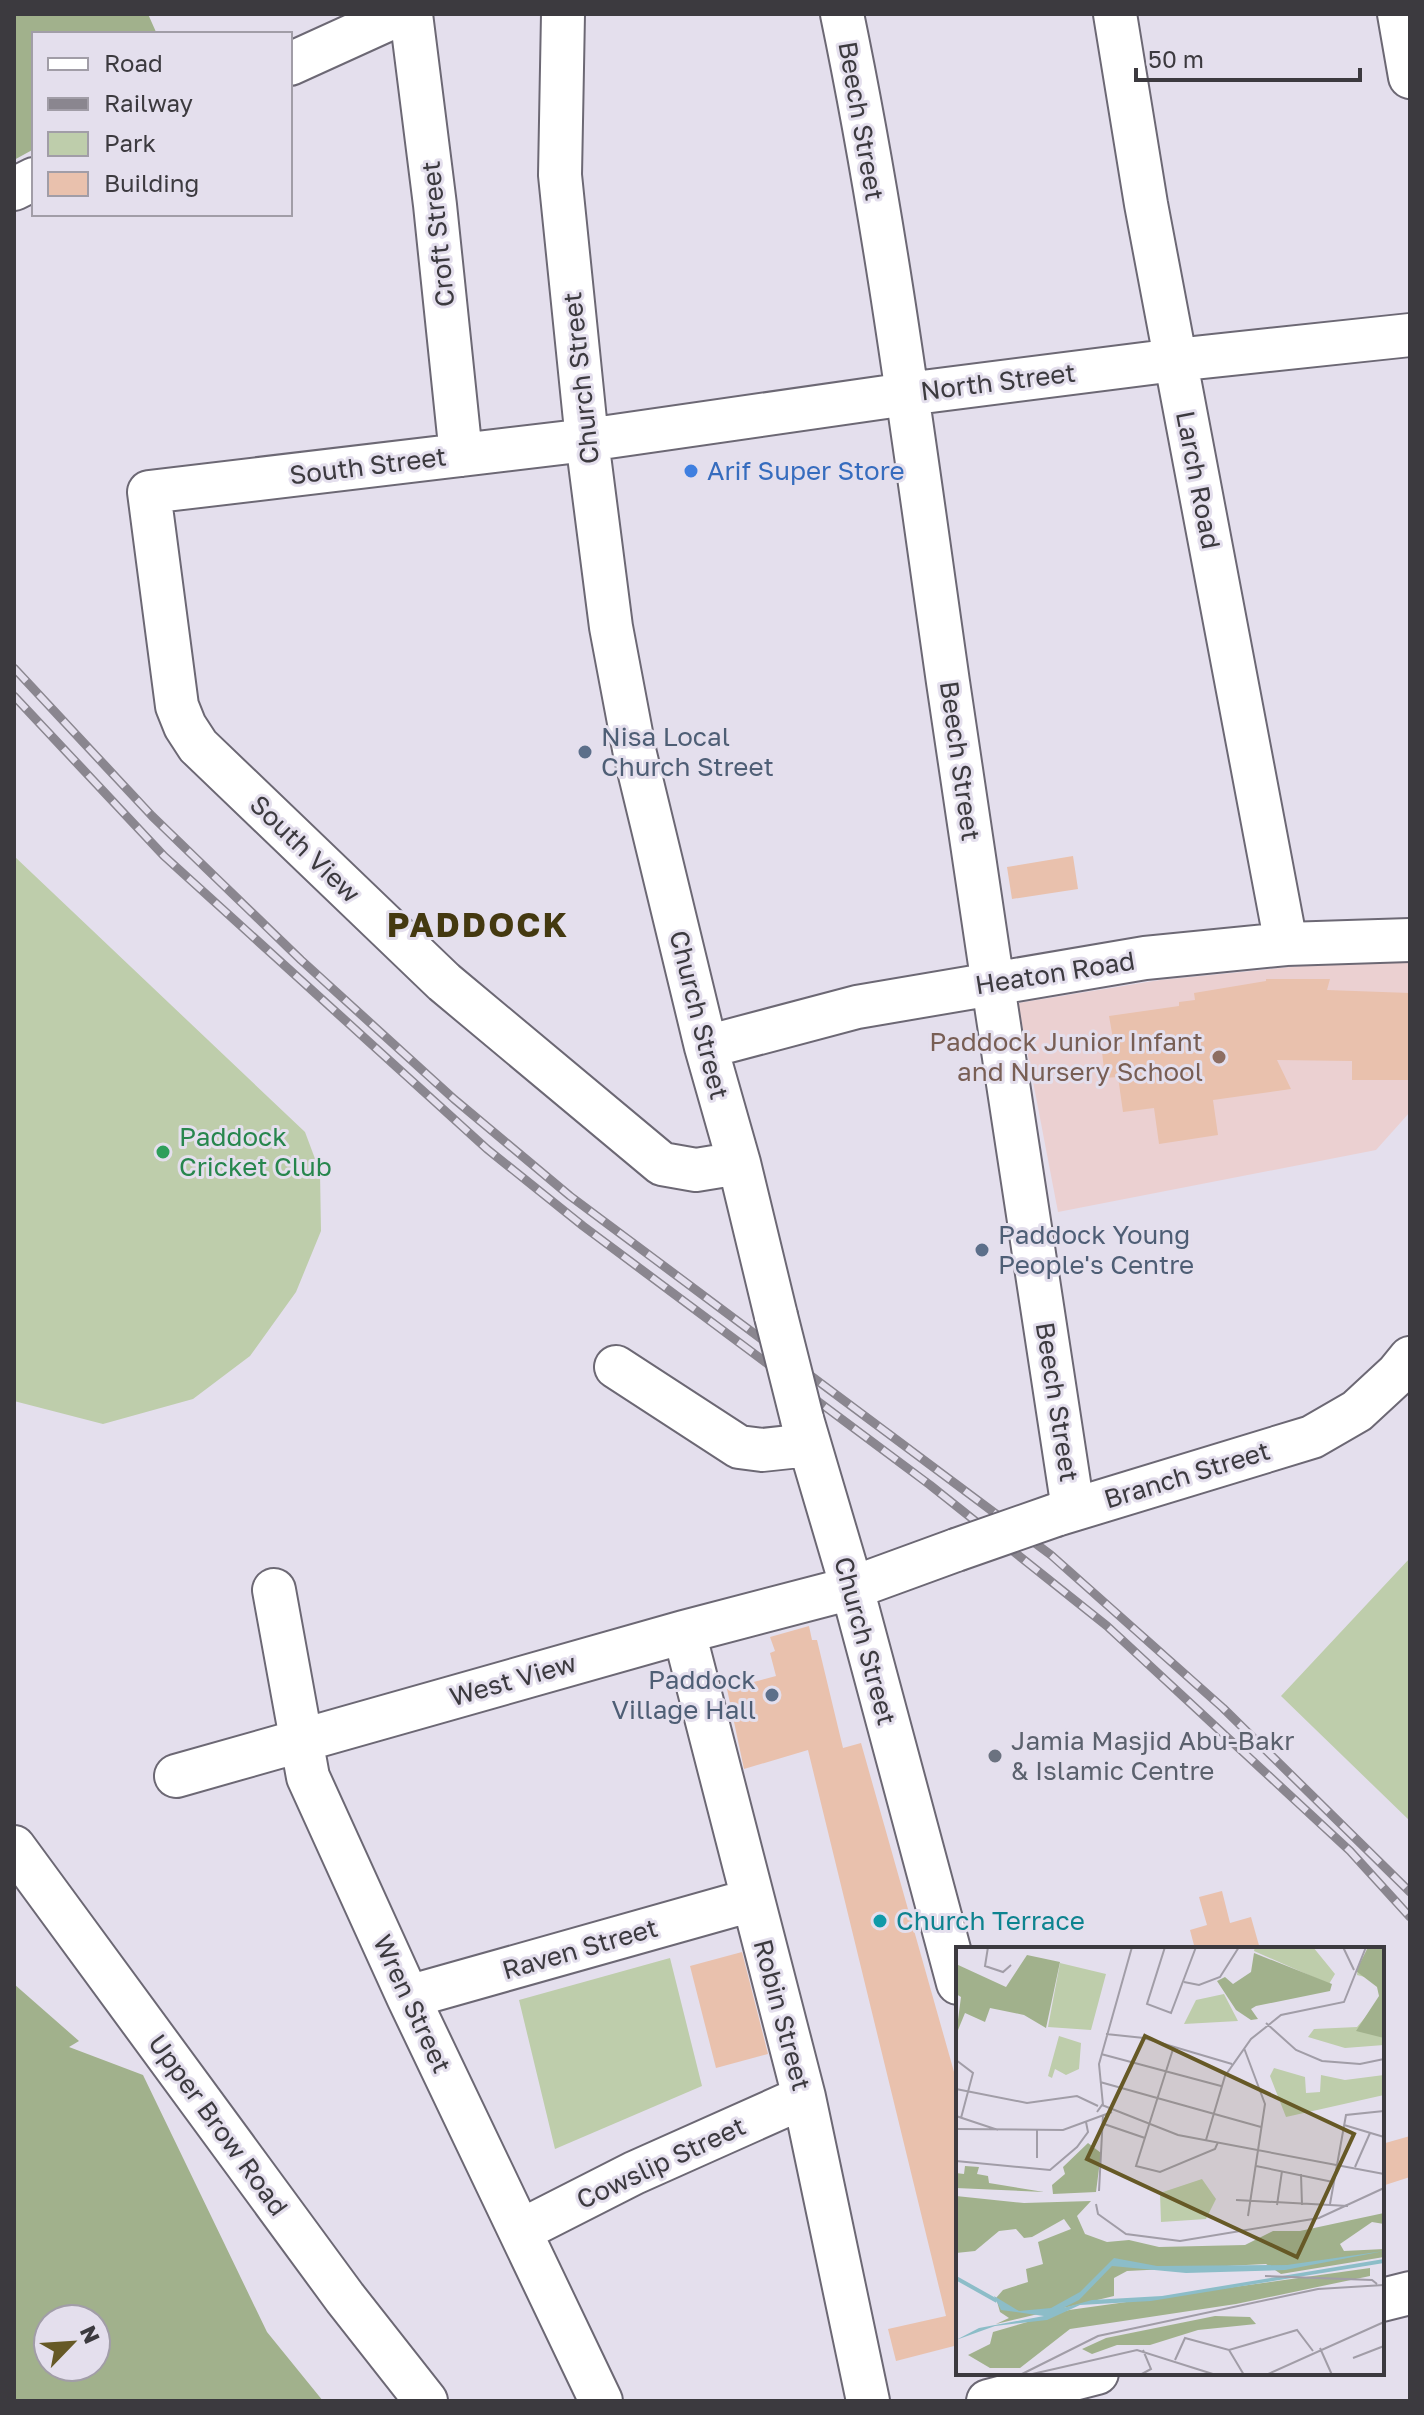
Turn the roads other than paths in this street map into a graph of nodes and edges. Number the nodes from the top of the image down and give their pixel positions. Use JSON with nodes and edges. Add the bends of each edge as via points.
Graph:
{"nodes":[{"id":1,"x":400,"y":14,"type":"edge"},
{"id":2,"x":411,"y":14,"type":"edge"},
{"id":3,"x":842,"y":14,"type":"edge"},
{"id":4,"x":1115,"y":14,"type":"edge"},
{"id":5,"x":1399,"y":14,"type":"edge"},
{"id":6,"x":559,"y":18,"type":"edge"},
{"id":7,"x":292,"y":63,"type":"edge"},
{"id":8,"x":1410,"y":77,"type":"edge"},
{"id":9,"x":32,"y":180,"type":"edge"},
{"id":10,"x":14,"y":189,"type":"edge"},
{"id":11,"x":1410,"y":335,"type":"edge"},
{"id":12,"x":1175,"y":360,"type":"junction"},
{"id":13,"x":907,"y":394,"type":"junction"},
{"id":14,"x":587,"y":440,"type":"junction"},
{"id":15,"x":461,"y":455,"type":"junction"},
{"id":16,"x":149,"y":492,"type":"joint"},
{"id":17,"x":1410,"y":940,"type":"edge"},
{"id":18,"x":1286,"y":944,"type":"junction"},
{"id":19,"x":992,"y":984,"type":"junction"},
{"id":20,"x":706,"y":1047,"type":"junction"},
{"id":21,"x":739,"y":1163,"type":"junction"},
{"id":22,"x":1410,"y":1358,"type":"edge"},
{"id":23,"x":616,"y":1367,"type":"dead end"},
{"id":24,"x":806,"y":1432,"type":"junction"},
{"id":25,"x":1065,"y":1512,"type":"junction"},
{"id":26,"x":852,"y":1588,"type":"junction"},
{"id":27,"x":274,"y":1590,"type":"dead end"},
{"id":28,"x":684,"y":1632,"type":"junction"},
{"id":29,"x":302,"y":1739,"type":"junction"},
{"id":30,"x":176,"y":1776,"type":"dead end"},
{"id":31,"x":14,"y":1847,"type":"edge"},
{"id":32,"x":752,"y":1900,"type":"junction"},
{"id":33,"x":956,"y":1976,"type":"edge"},
{"id":34,"x":408,"y":1997,"type":"junction"},
{"id":35,"x":804,"y":2097,"type":"junction"},
{"id":36,"x":520,"y":2231,"type":"junction"},
{"id":37,"x":1410,"y":2293,"type":"edge"},
{"id":38,"x":1384,"y":2300,"type":"edge"},
{"id":39,"x":1071,"y":2382,"type":"edge"},
{"id":40,"x":426,"y":2401,"type":"edge"},
{"id":41,"x":601,"y":2401,"type":"edge"},
{"id":42,"x":868,"y":2401,"type":"edge"},
{"id":43,"x":988,"y":2401,"type":"edge"}],
"edges":[{"from":1,"to":7,"type":"street"},
{"from":2,"to":15,"type":"street","name":"Croft Street"},
{"from":3,"to":13,"type":"street","name":"Beech Street"},
{"from":4,"to":12,"type":"street","name":"Larch Road"},
{"from":5,"to":8,"type":"street"},
{"from":6,"to":14,"type":"street","name":"Church Street","via":[[560,175]]},
{"from":9,"to":10,"type":"street"},
{"from":11,"to":12,"type":"street","name":"North Street"},
{"from":12,"to":13,"type":"street","name":"North Street"},
{"from":12,"to":18,"type":"street","name":"Larch Road"},
{"from":13,"to":14,"type":"street","name":"North Street"},
{"from":13,"to":19,"type":"street","name":"Beech Street"},
{"from":14,"to":15,"type":"street","name":"South Street"},
{"from":14,"to":20,"type":"street","name":"Church Street","via":[[611,627],[632,740]]},
{"from":15,"to":16,"type":"street","name":"South Street"},
{"from":16,"to":21,"type":"street","name":"South View","via":[[177,706],[198,746],[444,982],[662,1164],[696,1170]]},
{"from":17,"to":18,"type":"street","name":"Heaton Road"},
{"from":18,"to":19,"type":"street","name":"Heaton Road","via":[[1145,958]]},
{"from":19,"to":20,"type":"street","name":"Heaton Road","via":[[857,1007]]},
{"from":19,"to":25,"type":"street","name":"Beech Street"},
{"from":20,"to":21,"type":"street","name":"Church Street"},
{"from":21,"to":24,"type":"street","name":"Church Street","bridge":true},
{"from":22,"to":25,"type":"street","name":"Branch Street","via":[[1357,1411],[1312,1437]]},
{"from":23,"to":24,"type":"street","via":[[739,1447],[762,1450]]},
{"from":24,"to":26,"type":"street","name":"Church Street"},
{"from":25,"to":26,"type":"street","name":"Branch Street","bridge":true},
{"from":26,"to":28,"type":"street","name":"West View"},
{"from":26,"to":33,"type":"street","name":"Church Street"},
{"from":27,"to":29,"type":"street","name":"Wren Street"},
{"from":28,"to":29,"type":"street","name":"West View"},
{"from":28,"to":32,"type":"street","name":"Robin Street"},
{"from":29,"to":30,"type":"street","name":"West View"},
{"from":29,"to":34,"type":"street","name":"Wren Street","via":[[308,1777]]},
{"from":31,"to":40,"type":"street","name":"Upper Brow Road"},
{"from":32,"to":34,"type":"street","name":"Raven Street"},
{"from":32,"to":35,"type":"street","name":"Robin Street"},
{"from":34,"to":36,"type":"street","name":"Wren Street"},
{"from":35,"to":36,"type":"street","name":"Cowslip Street"},
{"from":35,"to":42,"type":"street","name":"Robin Street"},
{"from":36,"to":41,"type":"street","name":"Wren Street"},
{"from":37,"to":38,"type":"street"},
{"from":39,"to":43,"type":"street"}]}
